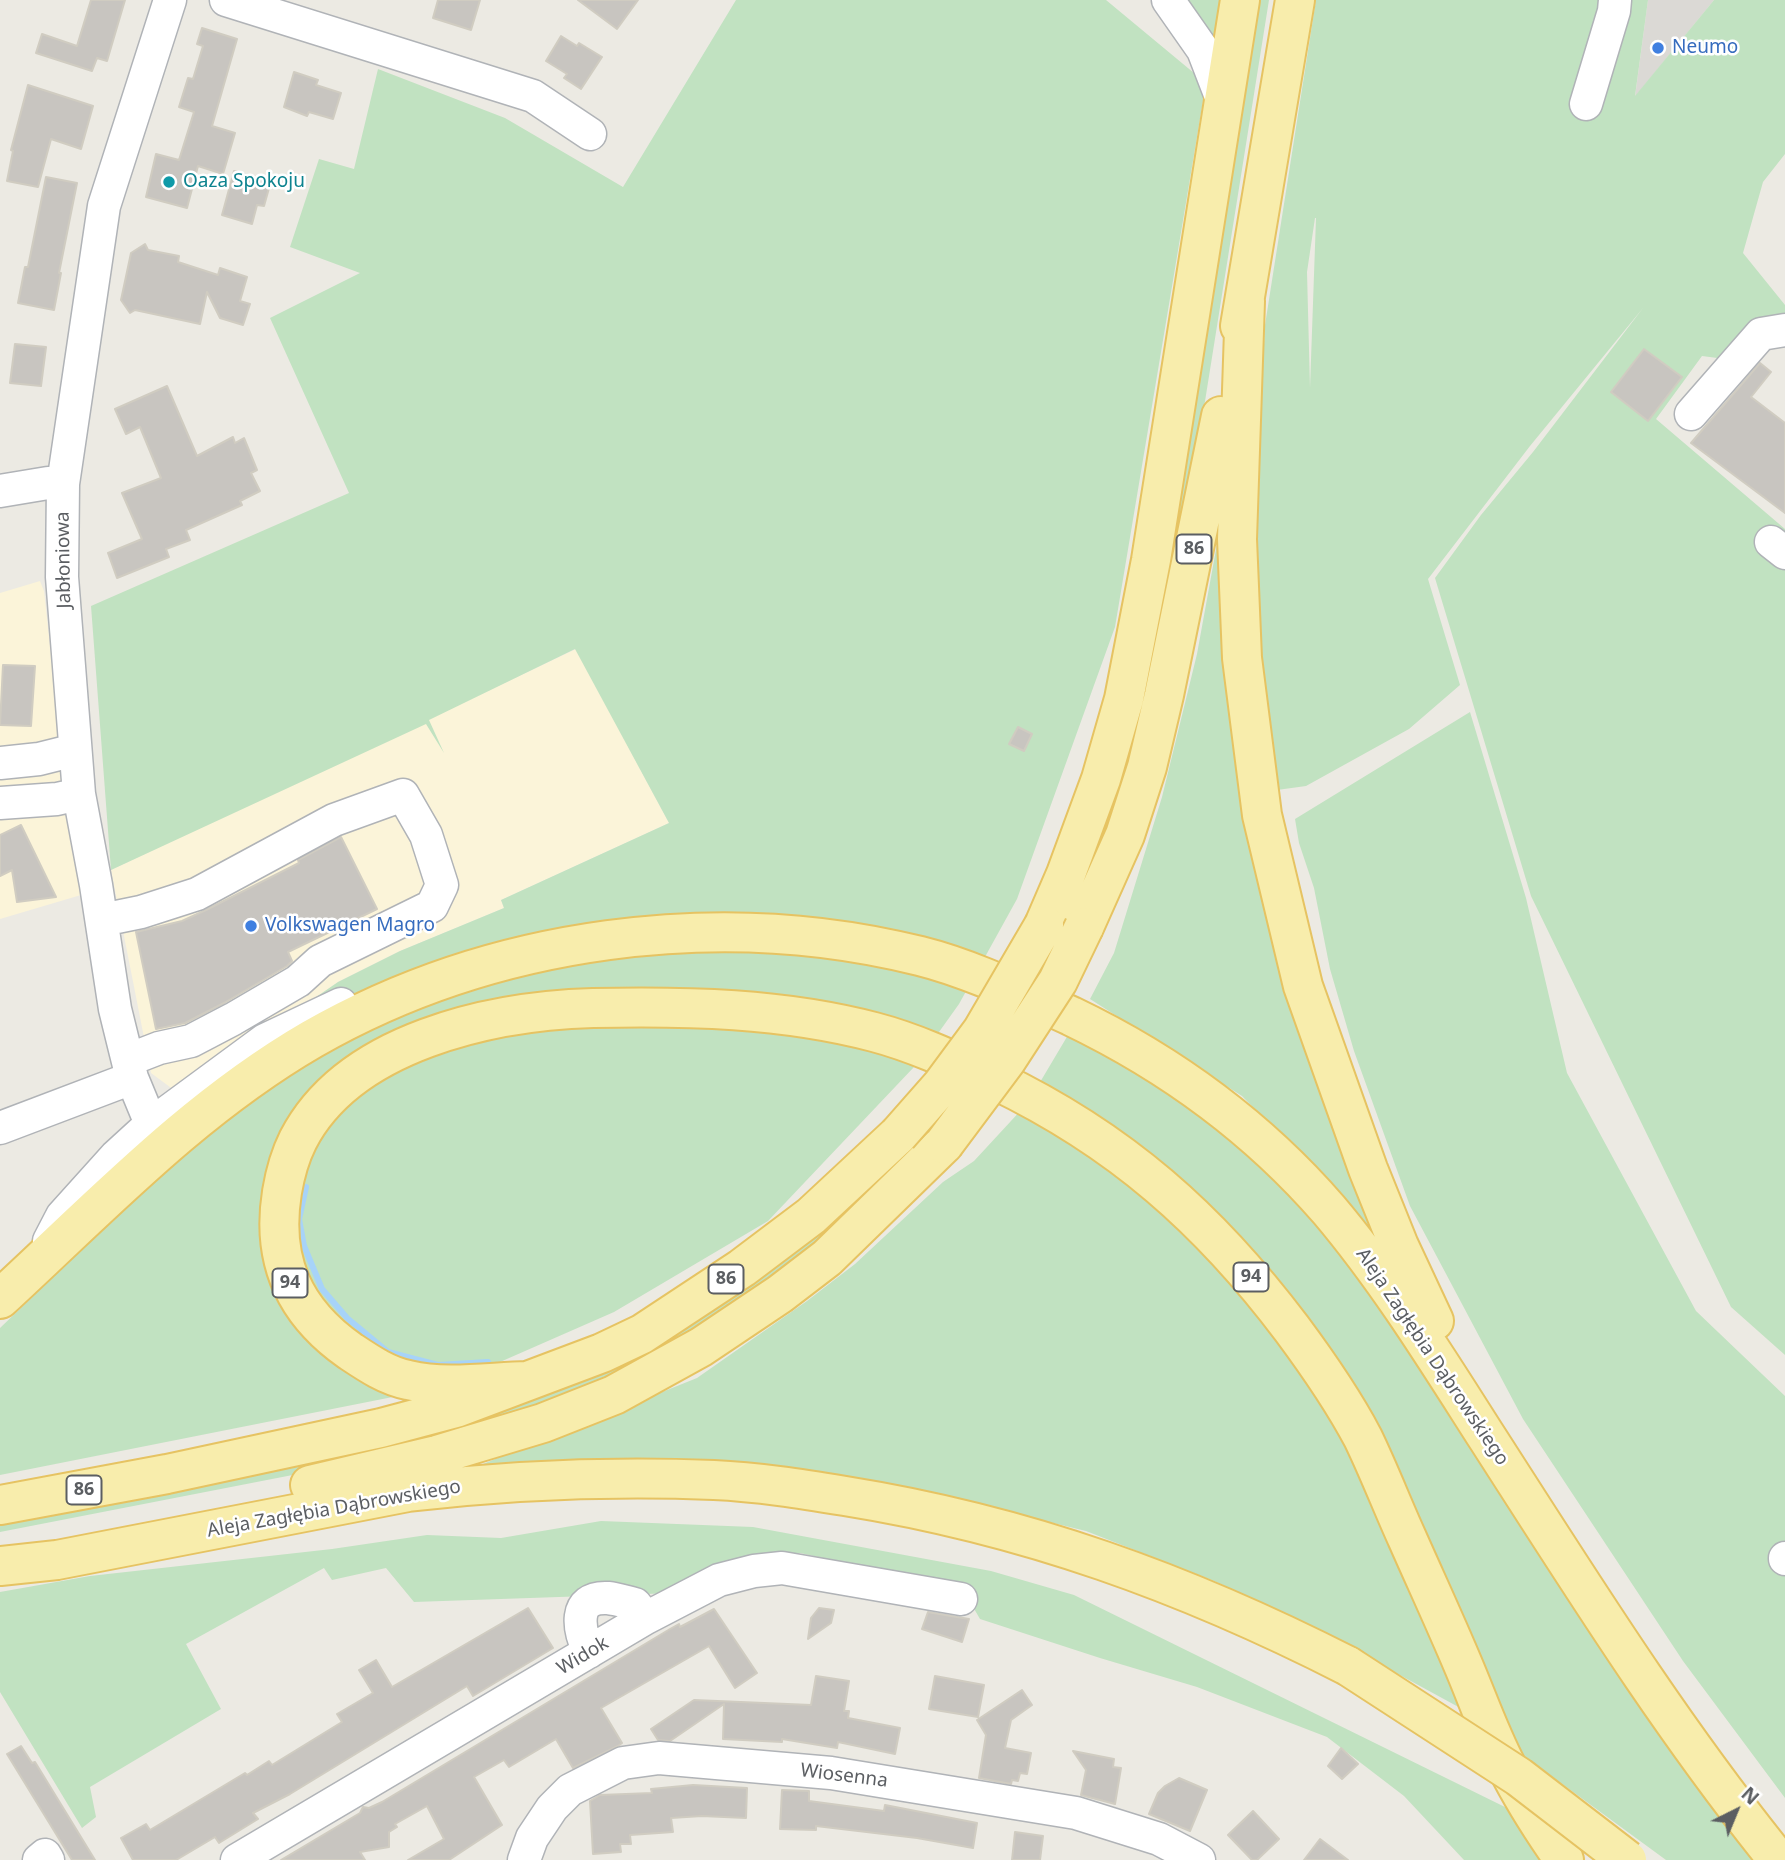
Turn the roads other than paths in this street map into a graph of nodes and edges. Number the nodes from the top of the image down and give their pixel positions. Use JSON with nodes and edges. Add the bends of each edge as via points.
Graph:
{"nodes":[{"id":1,"x":170,"y":0,"type":"edge"},
{"id":2,"x":226,"y":0,"type":"edge"},
{"id":3,"x":1168,"y":0,"type":"edge"},
{"id":4,"x":1240,"y":0,"type":"edge"},
{"id":5,"x":1295,"y":0,"type":"edge"},
{"id":6,"x":1615,"y":0,"type":"edge"},
{"id":7,"x":1223,"y":102,"type":"junction"},
{"id":8,"x":1586,"y":104,"type":"dead end"},
{"id":9,"x":590,"y":134,"type":"dead end"},
{"id":10,"x":1245,"y":301,"type":"junction"},
{"id":11,"x":1785,"y":330,"type":"edge"},
{"id":12,"x":1690,"y":414,"type":"dead end"},
{"id":13,"x":64,"y":484,"type":"junction"},
{"id":14,"x":0,"y":491,"type":"edge"},
{"id":15,"x":75,"y":750,"type":"junction"},
{"id":16,"x":0,"y":763,"type":"edge"},
{"id":17,"x":79,"y":794,"type":"junction"},
{"id":18,"x":0,"y":803,"type":"edge"},
{"id":19,"x":102,"y":920,"type":"junction"},
{"id":20,"x":418,"y":990,"type":"junction"},
{"id":21,"x":130,"y":1069,"type":"junction"},
{"id":22,"x":151,"y":1124,"type":"junction"},
{"id":23,"x":0,"y":1128,"type":"edge"},
{"id":24,"x":38,"y":1264,"type":"junction"},
{"id":25,"x":0,"y":1299,"type":"edge"},
{"id":26,"x":527,"y":1381,"type":"junction"},
{"id":27,"x":1488,"y":1440,"type":"junction"},
{"id":28,"x":0,"y":1506,"type":"edge"},
{"id":29,"x":0,"y":1550,"type":"edge"},
{"id":30,"x":0,"y":1566,"type":"edge"},
{"id":31,"x":961,"y":1599,"type":"dead end"},
{"id":32,"x":646,"y":1618,"type":"junction"},
{"id":33,"x":589,"y":1652,"type":"junction"},
{"id":34,"x":39,"y":1860,"type":"edge"},
{"id":35,"x":48,"y":1860,"type":"edge"},
{"id":36,"x":237,"y":1860,"type":"edge"},
{"id":37,"x":524,"y":1860,"type":"edge"},
{"id":38,"x":1199,"y":1860,"type":"edge"},
{"id":39,"x":1563,"y":1860,"type":"edge"},
{"id":40,"x":1627,"y":1860,"type":"edge"},
{"id":41,"x":1778,"y":1860,"type":"edge"}],
"edges":[{"from":1,"to":13,"type":"street","name":"Jabłoniowa","via":[[104,206]]},
{"from":2,"to":9,"type":"street","via":[[533,96]]},
{"from":3,"to":7,"type":"street","via":[[1203,50]]},
{"from":4,"to":7,"type":"main road","number":"86"},
{"from":5,"to":10,"type":"main road","number":"86"},
{"from":6,"to":8,"type":"street"},
{"from":7,"to":26,"type":"main road","number":"86","bridge":true,"via":[[1151,560],[1124,699],[1101,779],[1044,925],[982,1031],[942,1085],[898,1135],[811,1216],[642,1334]]},
{"from":10,"to":27,"type":"main road","via":[[1237,539],[1242,657],[1262,815],[1303,986],[1368,1169]]},
{"from":10,"to":29,"type":"main road","number":"86","bridge":true,"via":[[1164,695],[1125,835],[1058,981],[944,1144],[827,1258],[780,1294],[701,1347],[614,1395],[437,1455]]},
{"from":11,"to":12,"type":"street","via":[[1761,334]]},
{"from":13,"to":14,"type":"street"},
{"from":13,"to":15,"type":"street","name":"Jabłoniowa","via":[[62,577]]},
{"from":15,"to":16,"type":"street"},
{"from":15,"to":17,"type":"street","name":"Jabłoniowa"},
{"from":17,"to":18,"type":"street"},
{"from":17,"to":19,"type":"street","name":"Jabłoniowa"},
{"from":19,"to":21,"type":"street","name":"Jabłoniowa","via":[[115,1009]]},
{"from":19,"to":21,"type":"street","via":[[197,894],[334,820],[403,795],[426,835],[442,884],[432,906],[320,961],[298,981],[233,1019],[191,1041],[159,1048]]},
{"from":20,"to":22,"type":"street","via":[[348,1001],[265,1040]]},
{"from":20,"to":24,"type":"main road","name":"Aleja Zagłębia Dąbrowskiego","via":[[314,1038],[253,1077],[144,1164]]},
{"from":20,"to":27,"type":"main road","name":"Aleja Zagłębia Dąbrowskiego","via":[[536,954],[618,939],[713,932],[866,946],[919,956],[1006,986],[1147,1056],[1254,1134],[1325,1206],[1387,1284]]},
{"from":21,"to":22,"type":"street","name":"Jabłoniowa"},
{"from":21,"to":23,"type":"street"},
{"from":22,"to":24,"type":"street","via":[[62,1216]]},
{"from":24,"to":25,"type":"main road","name":"Aleja Zagłębia Dąbrowskiego"},
{"from":26,"to":28,"type":"main road","number":"86","via":[[456,1408],[381,1428]]},
{"from":26,"to":39,"type":"main road","number":"94","via":[[440,1384],[406,1380],[338,1343],[296,1295],[284,1270],[279,1243],[290,1158],[318,1111],[367,1066],[419,1041],[487,1021],[572,1009],[667,1006],[787,1015],[873,1032],[960,1063],[1055,1111],[1116,1150],[1202,1226],[1271,1302],[1326,1377],[1362,1437],[1496,1745]]},
{"from":27,"to":41,"type":"main road","name":"Aleja Zagłębia Dąbrowskiego","via":[[1726,1794]]},
{"from":30,"to":40,"type":"main road","name":"Aleja Zagłębia Dąbrowskiego","bridge":true,"via":[[57,1560],[463,1485],[596,1478],[716,1480],[917,1508],[1059,1545],[1179,1587],[1268,1625],[1348,1666],[1519,1777]]},
{"from":31,"to":32,"type":"street","name":"Widok","via":[[782,1568],[719,1580]]},
{"from":32,"to":33,"type":"street","name":"Widok"},
{"from":32,"to":33,"type":"street","via":[[635,1604],[605,1598],[588,1603],[580,1616],[580,1634]]},
{"from":33,"to":36,"type":"street","name":"Widok"},
{"from":34,"to":35,"type":"street","via":[[45,1855]]},
{"from":37,"to":38,"type":"street","name":"Wiosenna","via":[[531,1838],[570,1790],[623,1763],[659,1758],[831,1773],[1076,1813],[1159,1839]]}]}
